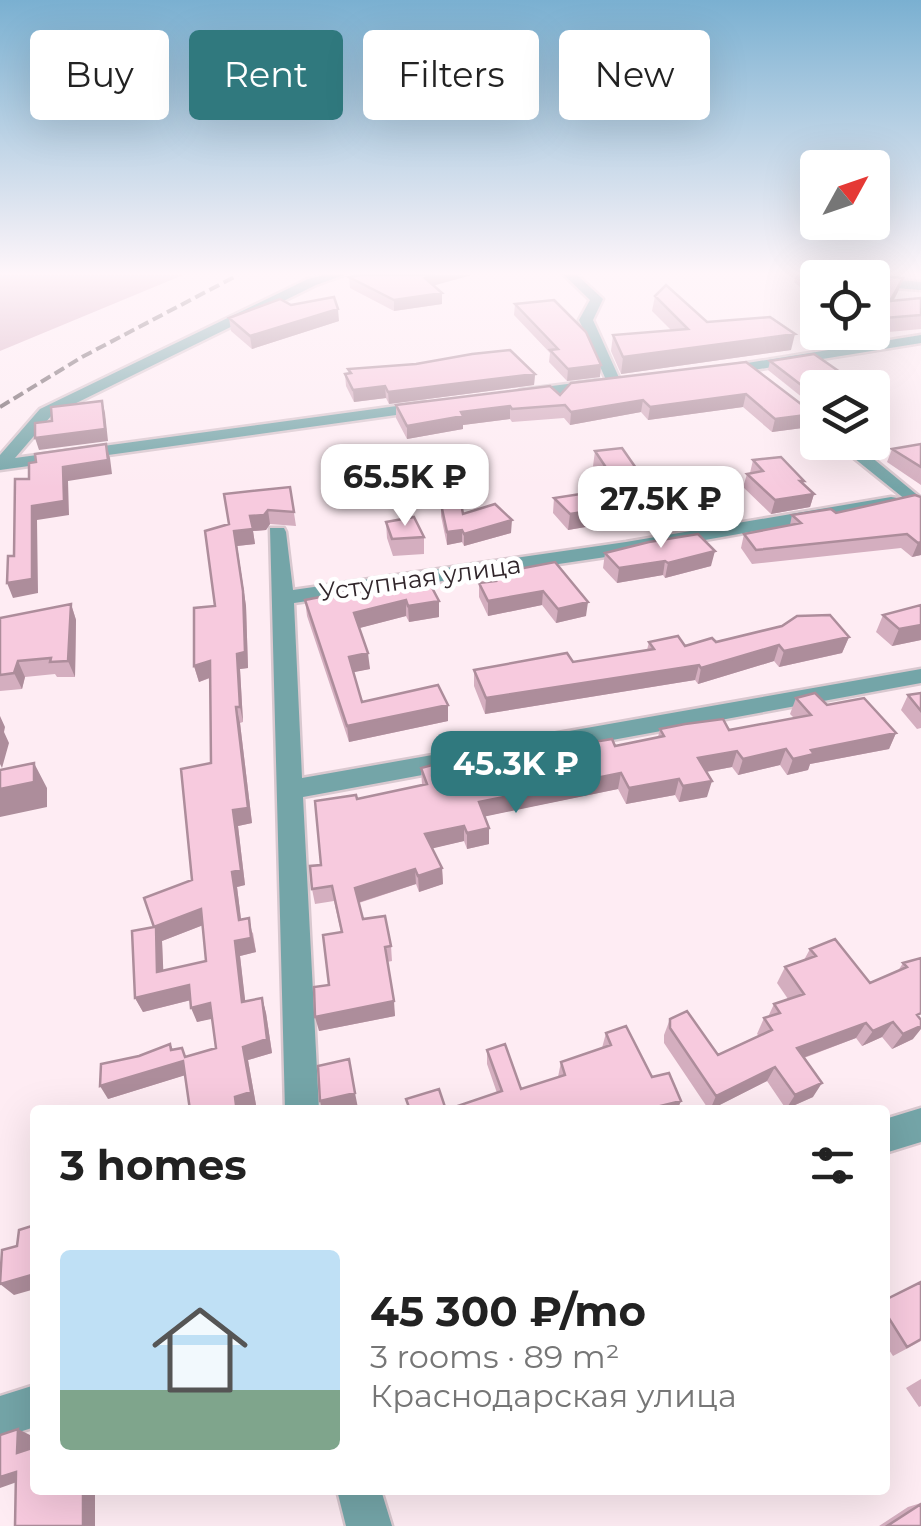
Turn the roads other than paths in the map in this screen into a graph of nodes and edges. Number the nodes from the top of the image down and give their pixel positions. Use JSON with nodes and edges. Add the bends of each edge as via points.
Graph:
{"nodes":[{"id":1,"x":181,"y":346,"type":"edge"},
{"id":2,"x":598,"y":346,"type":"edge"},
{"id":3,"x":890,"y":346,"type":"edge"},
{"id":4,"x":711,"y":372,"type":"edge"},
{"id":5,"x":633,"y":380,"type":"edge"},
{"id":6,"x":614,"y":382,"type":"junction"},
{"id":7,"x":496,"y":398,"type":"edge"},
{"id":8,"x":437,"y":406,"type":"edge"},
{"id":9,"x":864,"y":460,"type":"edge"},
{"id":10,"x":0,"y":465,"type":"edge"},
{"id":11,"x":916,"y":503,"type":"edge"},
{"id":12,"x":276,"y":532,"type":"dead end"},
{"id":13,"x":283,"y":598,"type":"junction"},
{"id":14,"x":921,"y":676,"type":"edge"},
{"id":15,"x":290,"y":790,"type":"junction"},
{"id":16,"x":302,"y":1105,"type":"edge"},
{"id":17,"x":921,"y":1124,"type":"edge"},
{"id":18,"x":890,"y":1134,"type":"edge"},
{"id":19,"x":30,"y":1408,"type":"edge"},
{"id":20,"x":0,"y":1417,"type":"edge"},
{"id":21,"x":360,"y":1495,"type":"edge"},
{"id":22,"x":369,"y":1526,"type":"edge"}],
"edges":[{"from":1,"to":10,"type":"street","via":[[46,412]]},
{"from":2,"to":6,"type":"street"},
{"from":3,"to":4,"type":"street","via":[[757,373]]},
{"from":5,"to":6,"type":"street"},
{"from":6,"to":7,"type":"street"},
{"from":8,"to":10,"type":"street"},
{"from":9,"to":11,"type":"street"},
{"from":11,"to":13,"type":"street","name":"Уступная улица"},
{"from":12,"to":13,"type":"street","name":"Уступная улица"},
{"from":13,"to":15,"type":"street","name":"Уступная улица"},
{"from":14,"to":15,"type":"street"},
{"from":15,"to":16,"type":"street","name":"Уступная улица"},
{"from":17,"to":18,"type":"street"},
{"from":19,"to":20,"type":"street"},
{"from":21,"to":22,"type":"street"}]}
